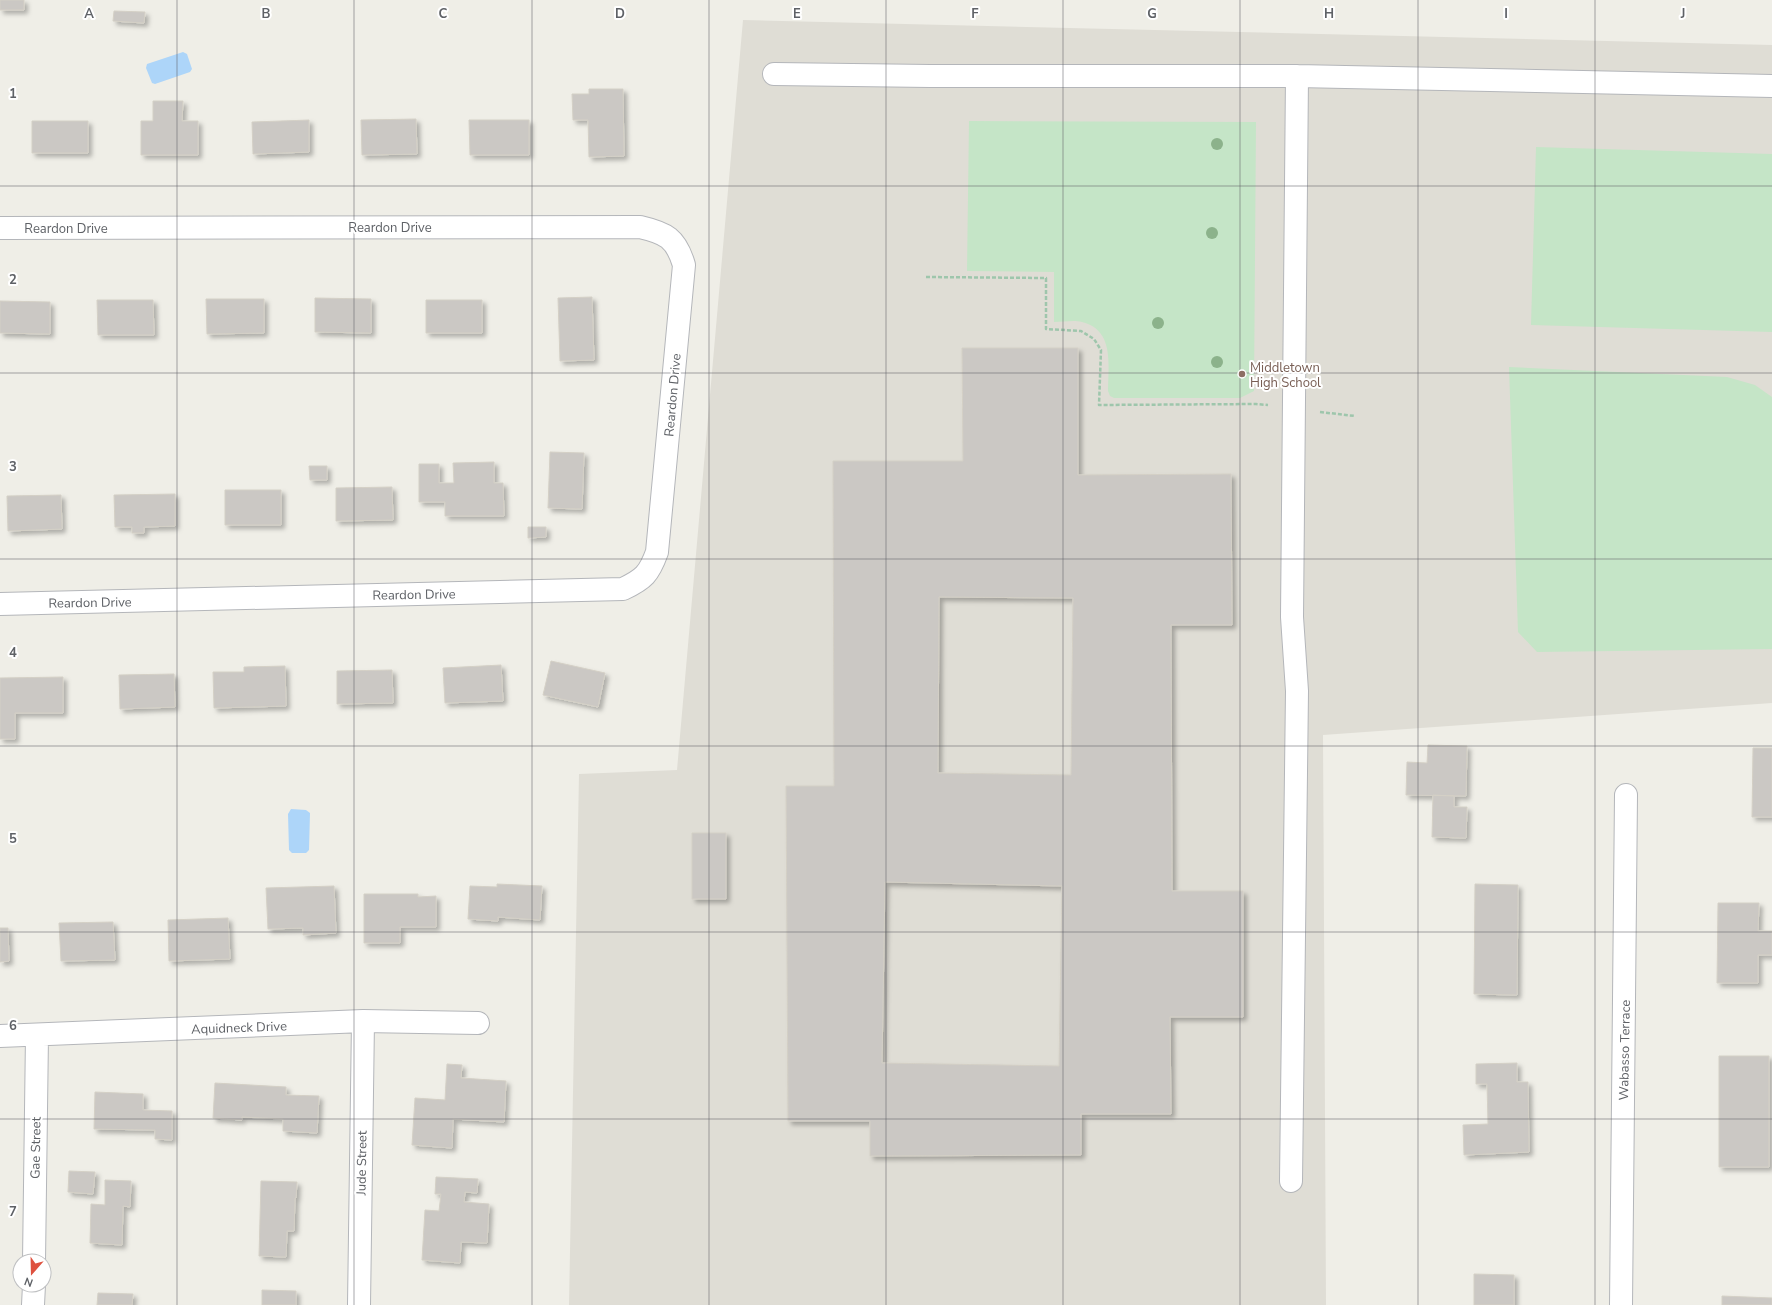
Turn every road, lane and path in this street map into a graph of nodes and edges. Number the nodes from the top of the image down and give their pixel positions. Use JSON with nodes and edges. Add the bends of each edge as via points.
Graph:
{"nodes":[{"id":1,"x":774,"y":74,"type":"dead end"},
{"id":2,"x":1297,"y":76,"type":"junction"},
{"id":3,"x":1772,"y":86,"type":"edge"},
{"id":4,"x":0,"y":228,"type":"edge"},
{"id":5,"x":926,"y":277,"type":"dead end"},
{"id":6,"x":1293,"y":408,"type":"junction"},
{"id":7,"x":1355,"y":416,"type":"dead end"},
{"id":8,"x":0,"y":604,"type":"edge"},
{"id":9,"x":1626,"y":795,"type":"dead end"},
{"id":10,"x":363,"y":1021,"type":"junction"},
{"id":11,"x":478,"y":1023,"type":"dead end"},
{"id":12,"x":37,"y":1035,"type":"junction"},
{"id":13,"x":0,"y":1036,"type":"edge"},
{"id":14,"x":1291,"y":1181,"type":"dead end"},
{"id":15,"x":34,"y":1253,"type":"edge"},
{"id":16,"x":34,"y":1293,"type":"edge"},
{"id":17,"x":33,"y":1305,"type":"edge"},
{"id":18,"x":359,"y":1305,"type":"edge"},
{"id":19,"x":1621,"y":1305,"type":"edge"}],
"edges":[{"from":1,"to":2,"type":"street"},
{"from":2,"to":3,"type":"street"},
{"from":2,"to":6,"type":"street"},
{"from":4,"to":8,"type":"street","name":"Reardon Drive","via":[[640,227],[661,232],[679,248],[684,265],[657,552],[651,569],[640,581],[623,589]]},
{"from":5,"to":6,"type":"path","via":[[1046,278],[1046,329],[1081,331],[1094,339],[1101,350],[1099,405],[1256,404]]},
{"from":6,"to":7,"type":"path"},
{"from":6,"to":14,"type":"street","via":[[1292,617],[1297,691]]},
{"from":9,"to":19,"type":"street","name":"Wabasso Terrace"},
{"from":10,"to":11,"type":"street","name":"Aquidneck Drive"},
{"from":10,"to":12,"type":"street","name":"Aquidneck Drive"},
{"from":10,"to":18,"type":"street","name":"Jude Street"},
{"from":12,"to":13,"type":"street","name":"Aquidneck Drive"},
{"from":12,"to":15,"type":"street","name":"Gae Street"},
{"from":16,"to":17,"type":"street"}]}
